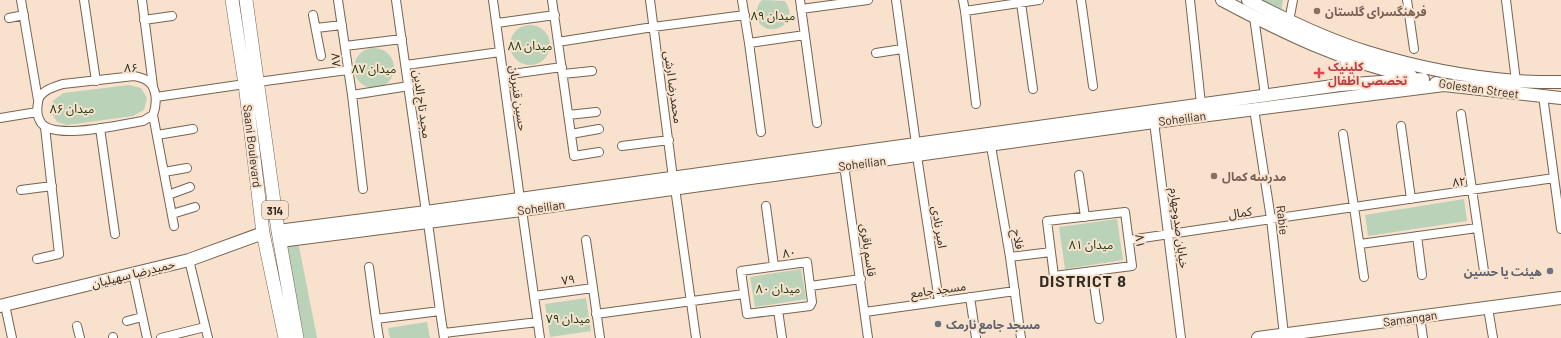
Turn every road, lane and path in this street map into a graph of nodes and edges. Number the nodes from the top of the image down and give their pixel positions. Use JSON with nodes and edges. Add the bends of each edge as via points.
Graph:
{"nodes":[{"id":1,"x":21,"y":0,"type":"edge"},
{"id":2,"x":84,"y":0,"type":"edge"},
{"id":3,"x":142,"y":0,"type":"edge"},
{"id":4,"x":232,"y":0,"type":"edge"},
{"id":5,"x":246,"y":0,"type":"edge"},
{"id":6,"x":338,"y":0,"type":"edge"},
{"id":7,"x":396,"y":0,"type":"edge"},
{"id":8,"x":493,"y":0,"type":"edge"},
{"id":9,"x":552,"y":0,"type":"edge"},
{"id":10,"x":650,"y":0,"type":"edge"},
{"id":11,"x":742,"y":0,"type":"edge"},
{"id":12,"x":800,"y":0,"type":"edge"},
{"id":13,"x":868,"y":0,"type":"edge"},
{"id":14,"x":896,"y":0,"type":"edge"},
{"id":15,"x":963,"y":0,"type":"edge"},
{"id":16,"x":1038,"y":0,"type":"edge"},
{"id":17,"x":1081,"y":0,"type":"edge"},
{"id":18,"x":1190,"y":0,"type":"edge"},
{"id":19,"x":1222,"y":0,"type":"edge"},
{"id":20,"x":1248,"y":0,"type":"edge"},
{"id":21,"x":1293,"y":0,"type":"edge"},
{"id":22,"x":1407,"y":0,"type":"edge"},
{"id":23,"x":1506,"y":0,"type":"edge"},
{"id":24,"x":1021,"y":2,"type":"junction"},
{"id":25,"x":801,"y":9,"type":"junction"},
{"id":26,"x":965,"y":11,"type":"junction"},
{"id":27,"x":24,"y":15,"type":"junction"},
{"id":28,"x":313,"y":15,"type":"dead end"},
{"id":29,"x":555,"y":15,"type":"junction"},
{"id":30,"x":744,"y":15,"type":"junction"},
{"id":31,"x":172,"y":16,"type":"dead end"},
{"id":32,"x":1254,"y":17,"type":"junction"},
{"id":33,"x":9,"y":18,"type":"dead end"},
{"id":34,"x":144,"y":20,"type":"junction"},
{"id":35,"x":1289,"y":21,"type":"junction"},
{"id":36,"x":497,"y":24,"type":"junction"},
{"id":37,"x":342,"y":25,"type":"junction"},
{"id":38,"x":653,"y":27,"type":"junction"},
{"id":39,"x":316,"y":28,"type":"junction"},
{"id":40,"x":805,"y":35,"type":"junction"},
{"id":41,"x":402,"y":39,"type":"junction"},
{"id":42,"x":558,"y":42,"type":"junction"},
{"id":43,"x":749,"y":43,"type":"junction"},
{"id":44,"x":345,"y":46,"type":"junction"},
{"id":45,"x":902,"y":49,"type":"junction"},
{"id":46,"x":1414,"y":49,"type":"dead end"},
{"id":47,"x":500,"y":52,"type":"junction"},
{"id":48,"x":876,"y":53,"type":"dead end"},
{"id":49,"x":321,"y":56,"type":"dead end"},
{"id":50,"x":1346,"y":58,"type":"junction"},
{"id":51,"x":406,"y":66,"type":"junction"},
{"id":52,"x":1430,"y":68,"type":"junction"},
{"id":53,"x":347,"y":70,"type":"junction"},
{"id":54,"x":562,"y":70,"type":"junction"},
{"id":55,"x":592,"y":71,"type":"dead end"},
{"id":56,"x":504,"y":75,"type":"junction"},
{"id":57,"x":1423,"y":79,"type":"junction"},
{"id":58,"x":96,"y":81,"type":"junction"},
{"id":59,"x":1516,"y":81,"type":"junction"},
{"id":60,"x":258,"y":82,"type":"junction"},
{"id":61,"x":1561,"y":82,"type":"edge"},
{"id":62,"x":245,"y":84,"type":"junction"},
{"id":63,"x":1340,"y":85,"type":"junction"},
{"id":64,"x":1444,"y":85,"type":"junction"},
{"id":65,"x":153,"y":86,"type":"junction"},
{"id":66,"x":409,"y":86,"type":"junction"},
{"id":67,"x":1093,"y":86,"type":"dead end"},
{"id":68,"x":1033,"y":89,"type":"dead end"},
{"id":69,"x":352,"y":95,"type":"junction"},
{"id":70,"x":1543,"y":96,"type":"junction"},
{"id":71,"x":156,"y":97,"type":"junction"},
{"id":72,"x":1561,"y":98,"type":"edge"},
{"id":73,"x":38,"y":100,"type":"junction"},
{"id":74,"x":1266,"y":101,"type":"junction"},
{"id":75,"x":1253,"y":103,"type":"junction"},
{"id":76,"x":976,"y":104,"type":"dead end"},
{"id":77,"x":1202,"y":110,"type":"junction"},
{"id":78,"x":38,"y":112,"type":"junction"},
{"id":79,"x":596,"y":112,"type":"dead end"},
{"id":80,"x":1461,"y":114,"type":"dead end"},
{"id":81,"x":153,"y":115,"type":"junction"},
{"id":82,"x":568,"y":115,"type":"junction"},
{"id":83,"x":1153,"y":116,"type":"junction"},
{"id":84,"x":0,"y":118,"type":"edge"},
{"id":85,"x":817,"y":123,"type":"dead end"},
{"id":86,"x":1401,"y":126,"type":"dead end"},
{"id":87,"x":45,"y":127,"type":"junction"},
{"id":88,"x":100,"y":128,"type":"junction"},
{"id":89,"x":599,"y":129,"type":"dead end"},
{"id":90,"x":193,"y":130,"type":"dead end"},
{"id":91,"x":761,"y":132,"type":"dead end"},
{"id":92,"x":571,"y":134,"type":"junction"},
{"id":93,"x":1344,"y":134,"type":"dead end"},
{"id":94,"x":157,"y":135,"type":"junction"},
{"id":95,"x":669,"y":140,"type":"junction"},
{"id":96,"x":989,"y":140,"type":"junction"},
{"id":97,"x":622,"y":146,"type":"dead end"},
{"id":98,"x":916,"y":150,"type":"junction"},
{"id":99,"x":599,"y":152,"type":"dead end"},
{"id":100,"x":844,"y":160,"type":"junction"},
{"id":101,"x":187,"y":168,"type":"dead end"},
{"id":102,"x":164,"y":172,"type":"junction"},
{"id":103,"x":1079,"y":175,"type":"dead end"},
{"id":104,"x":1554,"y":178,"type":"junction"},
{"id":105,"x":674,"y":183,"type":"junction"},
{"id":106,"x":52,"y":186,"type":"junction"},
{"id":107,"x":190,"y":188,"type":"dead end"},
{"id":108,"x":363,"y":189,"type":"dead end"},
{"id":109,"x":21,"y":190,"type":"dead end"},
{"id":110,"x":1472,"y":190,"type":"junction"},
{"id":111,"x":168,"y":195,"type":"junction"},
{"id":112,"x":1411,"y":199,"type":"junction"},
{"id":113,"x":521,"y":205,"type":"junction"},
{"id":114,"x":766,"y":206,"type":"dead end"},
{"id":115,"x":195,"y":207,"type":"dead end"},
{"id":116,"x":1354,"y":207,"type":"junction"},
{"id":117,"x":172,"y":214,"type":"junction"},
{"id":118,"x":427,"y":217,"type":"junction"},
{"id":119,"x":1085,"y":217,"type":"junction"},
{"id":120,"x":1271,"y":219,"type":"junction"},
{"id":121,"x":174,"y":226,"type":"dead end"},
{"id":122,"x":1477,"y":228,"type":"junction"},
{"id":123,"x":1561,"y":229,"type":"edge"},
{"id":124,"x":115,"y":234,"type":"dead end"},
{"id":125,"x":1168,"y":234,"type":"junction"},
{"id":126,"x":279,"y":236,"type":"junction"},
{"id":127,"x":1417,"y":236,"type":"junction"},
{"id":128,"x":264,"y":238,"type":"junction"},
{"id":129,"x":586,"y":240,"type":"dead end"},
{"id":130,"x":1129,"y":240,"type":"junction"},
{"id":131,"x":1360,"y":244,"type":"junction"},
{"id":132,"x":1051,"y":252,"type":"junction"},
{"id":133,"x":1010,"y":257,"type":"junction"},
{"id":134,"x":37,"y":259,"type":"dead end"},
{"id":135,"x":189,"y":260,"type":"junction"},
{"id":136,"x":774,"y":266,"type":"junction"},
{"id":137,"x":369,"y":267,"type":"dead end"},
{"id":138,"x":1484,"y":271,"type":"dead end"},
{"id":139,"x":1092,"y":272,"type":"junction"},
{"id":140,"x":133,"y":274,"type":"junction"},
{"id":141,"x":1422,"y":275,"type":"dead end"},
{"id":142,"x":1364,"y":277,"type":"dead end"},
{"id":143,"x":861,"y":279,"type":"junction"},
{"id":144,"x":810,"y":286,"type":"junction"},
{"id":145,"x":593,"y":288,"type":"junction"},
{"id":146,"x":1015,"y":291,"type":"junction"},
{"id":147,"x":744,"y":294,"type":"junction"},
{"id":148,"x":534,"y":296,"type":"junction"},
{"id":149,"x":970,"y":297,"type":"junction"},
{"id":150,"x":1561,"y":298,"type":"edge"},
{"id":151,"x":691,"y":301,"type":"junction"},
{"id":152,"x":939,"y":302,"type":"junction"},
{"id":153,"x":2,"y":305,"type":"edge"},
{"id":154,"x":1488,"y":308,"type":"junction"},
{"id":155,"x":778,"y":310,"type":"junction"},
{"id":156,"x":440,"y":311,"type":"junction"},
{"id":157,"x":865,"y":312,"type":"junction"},
{"id":158,"x":596,"y":314,"type":"junction"},
{"id":159,"x":142,"y":317,"type":"junction"},
{"id":160,"x":1420,"y":317,"type":"junction"},
{"id":161,"x":376,"y":319,"type":"junction"},
{"id":162,"x":1099,"y":320,"type":"dead end"},
{"id":163,"x":128,"y":321,"type":"dead end"},
{"id":164,"x":538,"y":322,"type":"junction"},
{"id":165,"x":77,"y":326,"type":"dead end"},
{"id":166,"x":205,"y":327,"type":"junction"},
{"id":167,"x":1284,"y":335,"type":"junction"},
{"id":168,"x":444,"y":336,"type":"edge"},
{"id":169,"x":12,"y":338,"type":"edge"},
{"id":170,"x":80,"y":338,"type":"edge"},
{"id":171,"x":147,"y":338,"type":"edge"},
{"id":172,"x":162,"y":338,"type":"edge"},
{"id":173,"x":208,"y":338,"type":"edge"},
{"id":174,"x":285,"y":338,"type":"edge"},
{"id":175,"x":297,"y":338,"type":"edge"},
{"id":176,"x":379,"y":338,"type":"edge"},
{"id":177,"x":540,"y":338,"type":"edge"},
{"id":178,"x":598,"y":338,"type":"edge"},
{"id":179,"x":696,"y":338,"type":"edge"},
{"id":180,"x":782,"y":338,"type":"edge"},
{"id":181,"x":868,"y":338,"type":"edge"},
{"id":182,"x":976,"y":338,"type":"edge"},
{"id":183,"x":1021,"y":338,"type":"edge"},
{"id":184,"x":1181,"y":338,"type":"edge"},
{"id":185,"x":1258,"y":338,"type":"edge"},
{"id":186,"x":1423,"y":338,"type":"edge"},
{"id":187,"x":1493,"y":338,"type":"edge"}],
"edges":[{"from":1,"to":27,"type":"street"},
{"from":2,"to":58,"type":"street"},
{"from":3,"to":34,"type":"street"},
{"from":4,"to":62,"type":"main road","name":"Saani Boulevard","number":"314"},
{"from":5,"to":60,"type":"main road","name":"Saani Boulevard","number":"314"},
{"from":6,"to":37,"type":"street"},
{"from":7,"to":41,"type":"street","name":"مجید تاج الدین"},
{"from":8,"to":36,"type":"street","name":"حسین قنبریان"},
{"from":9,"to":29,"type":"street"},
{"from":10,"to":38,"type":"street","name":"محمدرضا ارشی"},
{"from":11,"to":30,"type":"street"},
{"from":12,"to":25,"type":"street"},
{"from":13,"to":25,"type":"street"},
{"from":14,"to":45,"type":"street","name":"امیر نادی"},
{"from":15,"to":26,"type":"street"},
{"from":16,"to":24,"type":"street"},
{"from":17,"to":67,"type":"street"},
{"from":18,"to":77,"type":"street"},
{"from":19,"to":32,"type":"main road","name":"Golestan Street"},
{"from":20,"to":35,"type":"main road","name":"Golestan Street"},
{"from":21,"to":35,"type":"street"},
{"from":22,"to":46,"type":"street"},
{"from":23,"to":59,"type":"street"},
{"from":24,"to":26,"type":"street"},
{"from":24,"to":68,"type":"street"},
{"from":25,"to":40,"type":"street"},
{"from":26,"to":76,"type":"street"},
{"from":27,"to":33,"type":"street"},
{"from":27,"to":73,"type":"street"},
{"from":28,"to":39,"type":"street"},
{"from":29,"to":36,"type":"street"},
{"from":29,"to":42,"type":"street"},
{"from":30,"to":38,"type":"street"},
{"from":30,"to":43,"type":"street"},
{"from":31,"to":34,"type":"street"},
{"from":32,"to":50,"type":"main road","name":"Golestan Street","via":[[1280,31]]},
{"from":32,"to":74,"type":"street"},
{"from":34,"to":65,"type":"street"},
{"from":35,"to":52,"type":"main road","name":"Golestan Street","via":[[1366,52]]},
{"from":36,"to":47,"type":"street","name":"حسین قنبریان"},
{"from":37,"to":39,"type":"street"},
{"from":37,"to":44,"type":"street"},
{"from":38,"to":42,"type":"street"},
{"from":38,"to":95,"type":"street","name":"محمدرضا ارشی"},
{"from":39,"to":49,"type":"street"},
{"from":40,"to":43,"type":"street"},
{"from":40,"to":85,"type":"street"},
{"from":41,"to":44,"type":"street","name":"۸۷"},
{"from":41,"to":51,"type":"street","name":"مجید تاج الدین"},
{"from":42,"to":54,"type":"street"},
{"from":43,"to":91,"type":"street"},
{"from":44,"to":53,"type":"street","name":"۸۷"},
{"from":45,"to":48,"type":"street"},
{"from":45,"to":98,"type":"street","name":"امیر نادی"},
{"from":47,"to":51,"type":"street"},
{"from":47,"to":56,"type":"street","name":"حسین قنبریان"},
{"from":50,"to":57,"type":"main road","name":"Golestan Street"},
{"from":50,"to":63,"type":"main road","via":[[1348,78],[1345,84]]},
{"from":51,"to":66,"type":"street","name":"مجید تاج الدین"},
{"from":52,"to":57,"type":"main road"},
{"from":52,"to":59,"type":"main road","name":"Golestan Street"},
{"from":53,"to":60,"type":"street"},
{"from":53,"to":69,"type":"street","name":"۸۷"},
{"from":54,"to":55,"type":"street"},
{"from":54,"to":56,"type":"street"},
{"from":54,"to":82,"type":"street"},
{"from":56,"to":113,"type":"street","name":"حسین قنبریان"},
{"from":57,"to":63,"type":"main road"},
{"from":57,"to":64,"type":"main road","name":"Golestan Street"},
{"from":58,"to":65,"type":"street","name":"۸۶","via":[[134,76],[147,80]]},
{"from":58,"to":73,"type":"street","name":"۸۶","via":[[53,87],[43,93]]},
{"from":59,"to":61,"type":"main road","name":"Golestan Street"},
{"from":60,"to":126,"type":"main road","name":"Saani Boulevard","number":"314"},
{"from":62,"to":71,"type":"street"},
{"from":62,"to":128,"type":"main road","name":"Saani Boulevard","number":"314"},
{"from":63,"to":74,"type":"main road","name":"Soheilian"},
{"from":64,"to":70,"type":"main road","name":"Golestan Street"},
{"from":64,"to":74,"type":"main road","name":"Soheilian"},
{"from":65,"to":71,"type":"street"},
{"from":66,"to":69,"type":"street"},
{"from":66,"to":118,"type":"street","name":"مجید تاج الدین"},
{"from":69,"to":108,"type":"street","name":"۸۷"},
{"from":70,"to":72,"type":"main road","name":"Golestan Street"},
{"from":70,"to":104,"type":"street"},
{"from":71,"to":81,"type":"street"},
{"from":73,"to":78,"type":"street"},
{"from":74,"to":75,"type":"main road","name":"Soheilian"},
{"from":75,"to":77,"type":"main road","name":"Soheilian"},
{"from":75,"to":120,"type":"street","name":"Rabie"},
{"from":77,"to":83,"type":"main road","name":"Soheilian"},
{"from":78,"to":84,"type":"street"},
{"from":78,"to":87,"type":"street","via":[[40,122]]},
{"from":79,"to":82,"type":"street"},
{"from":80,"to":110,"type":"street"},
{"from":81,"to":88,"type":"street","via":[[143,121]]},
{"from":81,"to":94,"type":"street"},
{"from":82,"to":92,"type":"street"},
{"from":83,"to":96,"type":"main road","name":"Soheilian"},
{"from":83,"to":125,"type":"street","name":"خیابان صدوچهارم"},
{"from":86,"to":112,"type":"street"},
{"from":87,"to":88,"type":"street","via":[[68,132]]},
{"from":87,"to":106,"type":"street"},
{"from":88,"to":124,"type":"street"},
{"from":89,"to":92,"type":"street"},
{"from":90,"to":94,"type":"street"},
{"from":92,"to":99,"type":"street","via":[[574,156]]},
{"from":93,"to":116,"type":"street"},
{"from":94,"to":102,"type":"street"},
{"from":95,"to":97,"type":"street"},
{"from":95,"to":105,"type":"street","name":"محمدرضا ارشی"},
{"from":96,"to":98,"type":"main road","name":"Soheilian"},
{"from":96,"to":133,"type":"street","name":"فلاح"},
{"from":98,"to":100,"type":"main road","name":"Soheilian"},
{"from":98,"to":152,"type":"street","name":"امیر نادی"},
{"from":100,"to":105,"type":"main road","name":"Soheilian"},
{"from":100,"to":143,"type":"street","name":"قاسم باقری"},
{"from":101,"to":102,"type":"street"},
{"from":102,"to":111,"type":"street"},
{"from":103,"to":119,"type":"street"},
{"from":104,"to":110,"type":"street"},
{"from":104,"to":123,"type":"street"},
{"from":105,"to":113,"type":"main road","name":"Soheilian"},
{"from":105,"to":151,"type":"street","name":"محمدرضا ارشی"},
{"from":106,"to":109,"type":"street"},
{"from":106,"to":134,"type":"street","via":[[59,254]]},
{"from":107,"to":111,"type":"street"},
{"from":110,"to":112,"type":"street","name":"۸۲"},
{"from":110,"to":122,"type":"street","name":"۸۲"},
{"from":111,"to":117,"type":"street"},
{"from":112,"to":116,"type":"street","name":"۸۲"},
{"from":113,"to":118,"type":"main road","name":"Soheilian"},
{"from":113,"to":148,"type":"street","name":"حسین قنبریان"},
{"from":114,"to":136,"type":"street"},
{"from":115,"to":117,"type":"street"},
{"from":116,"to":120,"type":"street","name":"کمال"},
{"from":116,"to":131,"type":"street"},
{"from":117,"to":121,"type":"street"},
{"from":118,"to":126,"type":"main road","name":"Soheilian"},
{"from":118,"to":156,"type":"street","name":"مجید تاج الدین"},
{"from":119,"to":130,"type":"street","name":"۸۱","via":[[1125,212]]},
{"from":119,"to":132,"type":"street","name":"۸۱","via":[[1047,221]]},
{"from":120,"to":125,"type":"street","name":"کمال"},
{"from":120,"to":167,"type":"street","name":"Rabie"},
{"from":122,"to":127,"type":"street"},
{"from":122,"to":138,"type":"street","name":"۸۲"},
{"from":125,"to":130,"type":"street","name":"کمال"},
{"from":125,"to":184,"type":"street","name":"خیابان صدوچهارم"},
{"from":126,"to":128,"type":"main road"},
{"from":126,"to":175,"type":"main road","name":"Saani Boulevard","number":"314"},
{"from":127,"to":131,"type":"street"},
{"from":127,"to":141,"type":"street"},
{"from":128,"to":135,"type":"main road","name":"حمیدرضا سهیلیان"},
{"from":128,"to":174,"type":"main road","name":"Saani Boulevard","number":"314"},
{"from":129,"to":145,"type":"street"},
{"from":130,"to":139,"type":"street","name":"۸۱","via":[[1132,266]]},
{"from":131,"to":142,"type":"street"},
{"from":132,"to":133,"type":"street"},
{"from":132,"to":139,"type":"street","name":"۸۱","via":[[1054,276]]},
{"from":133,"to":146,"type":"street","name":"فلاح"},
{"from":135,"to":140,"type":"main road","name":"حمیدرضا سهیلیان"},
{"from":135,"to":166,"type":"street"},
{"from":136,"to":144,"type":"street","name":"۸۰","via":[[806,262]]},
{"from":136,"to":147,"type":"street","name":"۸۰","via":[[741,271]]},
{"from":137,"to":161,"type":"street"},
{"from":139,"to":162,"type":"street"},
{"from":140,"to":153,"type":"main road","name":"حمیدرضا سهیلیان"},
{"from":140,"to":159,"type":"street"},
{"from":143,"to":144,"type":"street"},
{"from":143,"to":157,"type":"street","name":"قاسم باقری"},
{"from":144,"to":155,"type":"street","name":"۸۰","via":[[810,306]]},
{"from":145,"to":148,"type":"street","name":"۷۹"},
{"from":145,"to":158,"type":"street","name":"۷۹"},
{"from":146,"to":149,"type":"street","name":"مسجد جامع"},
{"from":146,"to":183,"type":"street","name":"فلاح"},
{"from":147,"to":151,"type":"street"},
{"from":147,"to":155,"type":"street","name":"۸۰","via":[[747,314]]},
{"from":148,"to":164,"type":"street"},
{"from":149,"to":152,"type":"street","name":"مسجد جامع"},
{"from":149,"to":182,"type":"street"},
{"from":150,"to":154,"type":"main road","name":"Samangan"},
{"from":151,"to":158,"type":"street"},
{"from":151,"to":179,"type":"street","name":"محمدرضا ارشی"},
{"from":152,"to":157,"type":"street","name":"مسجد جامع"},
{"from":153,"to":169,"type":"street"},
{"from":154,"to":160,"type":"main road","name":"Samangan"},
{"from":154,"to":187,"type":"street"},
{"from":155,"to":180,"type":"street"},
{"from":156,"to":161,"type":"street"},
{"from":156,"to":168,"type":"street","name":"مجید تاج الدین"},
{"from":157,"to":181,"type":"street","name":"قاسم باقری"},
{"from":158,"to":178,"type":"street","name":"۷۹"},
{"from":159,"to":163,"type":"street"},
{"from":159,"to":171,"type":"street"},
{"from":160,"to":167,"type":"main road","name":"Samangan"},
{"from":160,"to":186,"type":"street"},
{"from":161,"to":176,"type":"street"},
{"from":164,"to":168,"type":"street"},
{"from":164,"to":177,"type":"street"},
{"from":165,"to":170,"type":"street"},
{"from":166,"to":172,"type":"street"},
{"from":166,"to":173,"type":"street"},
{"from":167,"to":185,"type":"main road","name":"Samangan"}]}
